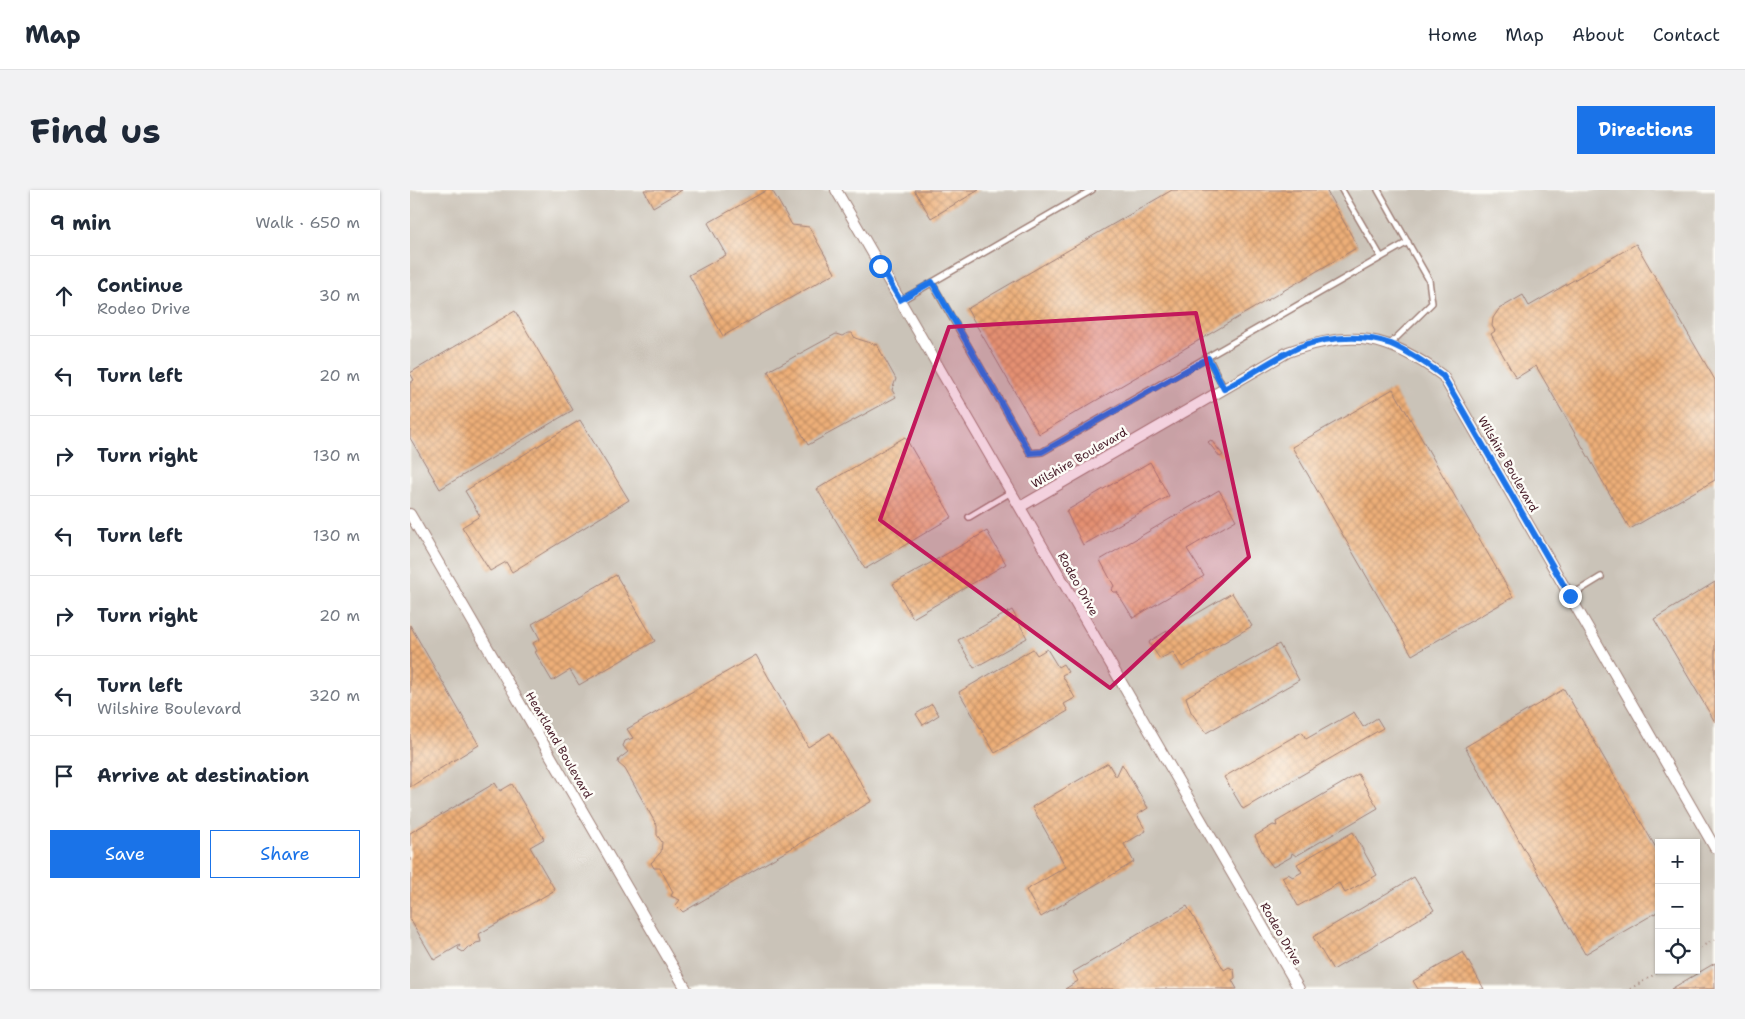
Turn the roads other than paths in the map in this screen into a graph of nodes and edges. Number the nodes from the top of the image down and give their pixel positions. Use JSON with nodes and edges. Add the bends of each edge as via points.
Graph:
{"nodes":[{"id":1,"x":836,"y":190,"type":"edge"},
{"id":2,"x":1092,"y":190,"type":"edge"},
{"id":3,"x":1342,"y":190,"type":"edge"},
{"id":4,"x":1378,"y":190,"type":"edge"},
{"id":5,"x":1408,"y":242,"type":"junction"},
{"id":6,"x":1381,"y":257,"type":"junction"},
{"id":7,"x":932,"y":282,"type":"junction"},
{"id":8,"x":900,"y":300,"type":"junction"},
{"id":9,"x":1390,"y":344,"type":"junction"},
{"id":10,"x":1208,"y":358,"type":"junction"},
{"id":11,"x":1224,"y":389,"type":"junction"},
{"id":12,"x":1012,"y":492,"type":"junction"},
{"id":13,"x":1020,"y":507,"type":"junction"},
{"id":14,"x":410,"y":514,"type":"edge"},
{"id":15,"x":969,"y":517,"type":"dead end"},
{"id":16,"x":1601,"y":577,"type":"dead end"},
{"id":17,"x":1570,"y":596,"type":"junction"},
{"id":18,"x":1715,"y":848,"type":"edge"},
{"id":19,"x":686,"y":989,"type":"edge"},
{"id":20,"x":1299,"y":989,"type":"edge"}],
"edges":[{"from":1,"to":8,"type":"street","name":"Rodeo Drive"},
{"from":2,"to":7,"type":"lane"},
{"from":3,"to":6,"type":"lane"},
{"from":4,"to":5,"type":"lane"},
{"from":5,"to":6,"type":"lane"},
{"from":5,"to":9,"type":"lane","via":[[1430,280],[1432,303]]},
{"from":6,"to":10,"type":"lane"},
{"from":7,"to":8,"type":"lane"},
{"from":7,"to":10,"type":"lane","via":[[1030,453],[1042,452]]},
{"from":8,"to":12,"type":"street","name":"Rodeo Drive"},
{"from":9,"to":11,"type":"street","name":"Wilshire Boulevard","via":[[1359,338],[1318,341],[1288,352]]},
{"from":9,"to":17,"type":"street","name":"Wilshire Boulevard","via":[[1417,357],[1443,376]]},
{"from":10,"to":11,"type":"lane"},
{"from":11,"to":13,"type":"street","name":"Wilshire Boulevard"},
{"from":12,"to":13,"type":"street","name":"Rodeo Drive"},
{"from":12,"to":15,"type":"lane"},
{"from":13,"to":20,"type":"street","name":"Rodeo Drive"},
{"from":14,"to":19,"type":"street","name":"Heartland Boulevard"},
{"from":16,"to":17,"type":"lane"},
{"from":17,"to":18,"type":"street","name":"Wilshire Boulevard"}]}
